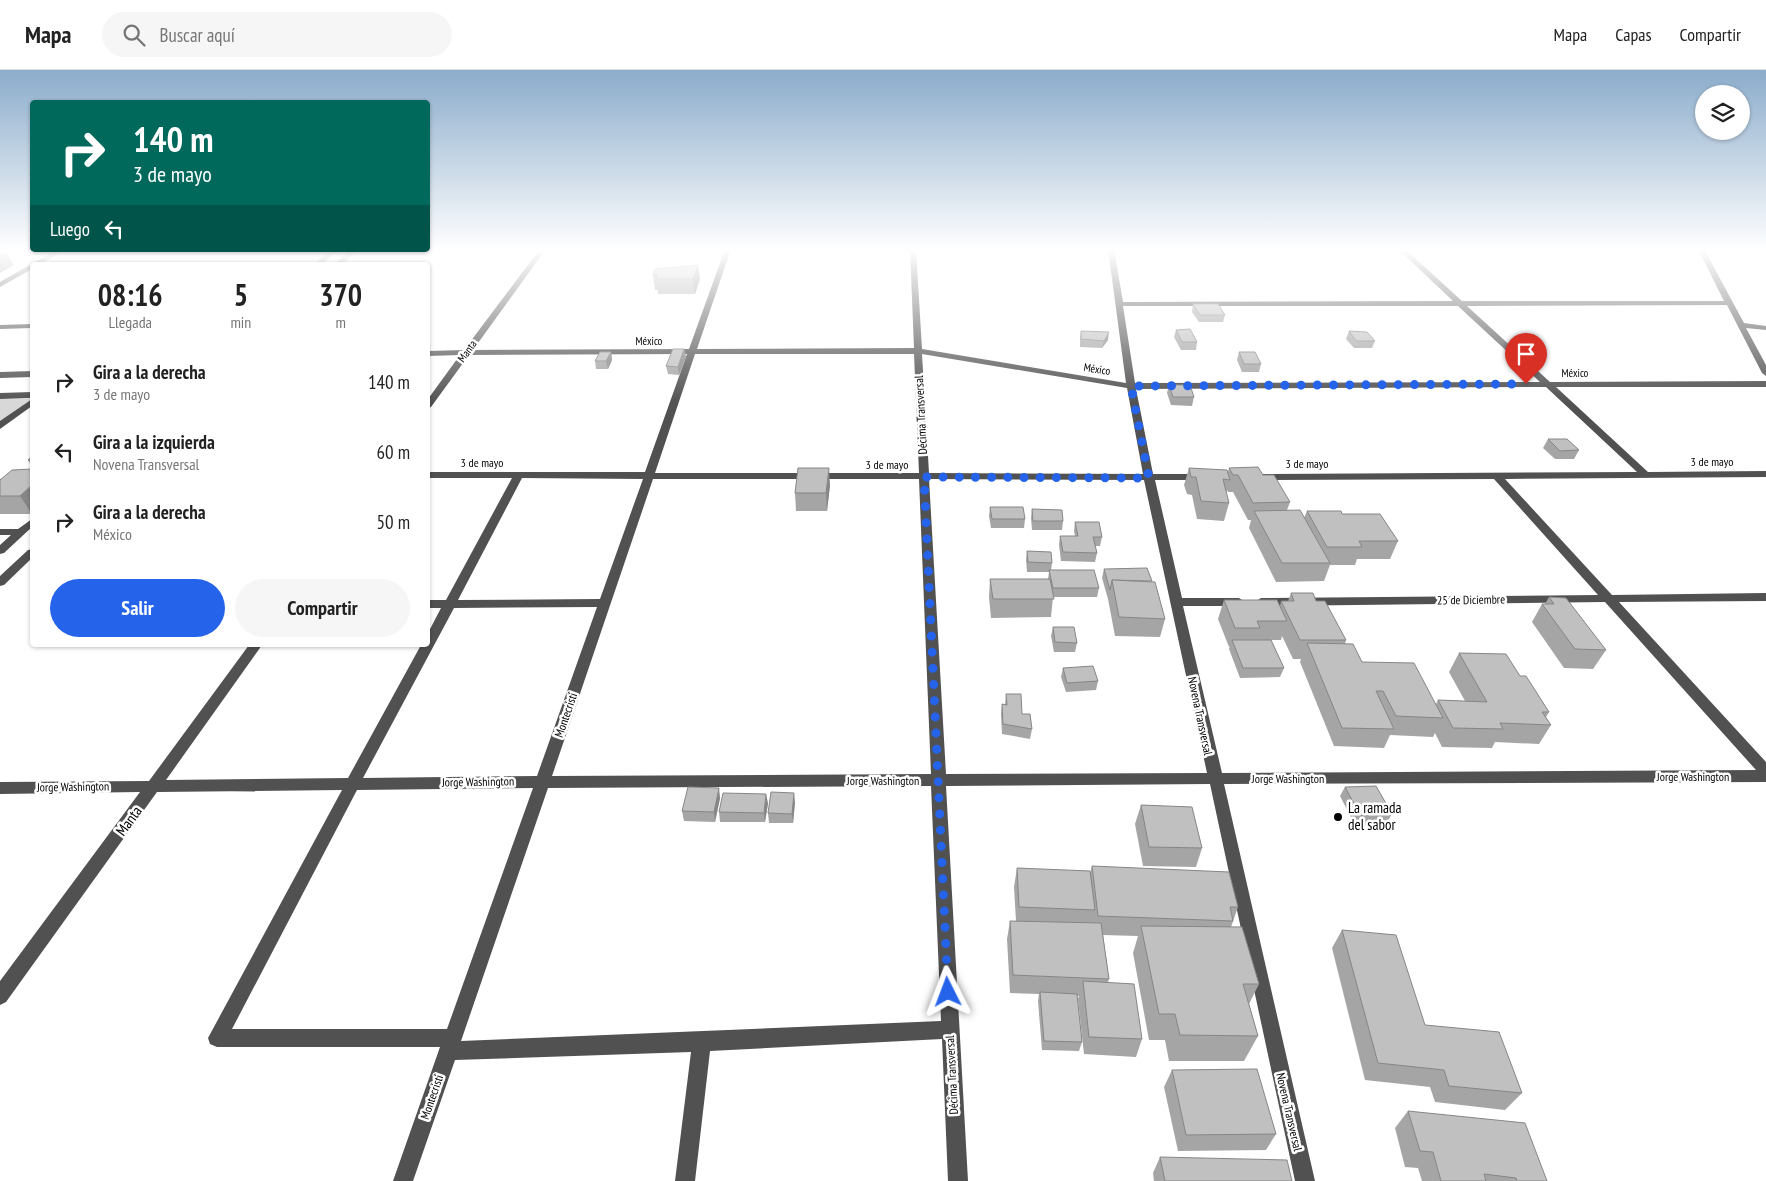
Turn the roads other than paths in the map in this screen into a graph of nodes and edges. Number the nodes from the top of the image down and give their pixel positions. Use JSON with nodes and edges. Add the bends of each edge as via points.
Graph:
{"nodes":[{"id":1,"x":505,"y":301,"type":"edge"},
{"id":2,"x":710,"y":301,"type":"edge"},
{"id":3,"x":916,"y":301,"type":"edge"},
{"id":4,"x":1119,"y":301,"type":"edge"},
{"id":5,"x":1457,"y":301,"type":"edge"},
{"id":6,"x":1729,"y":303,"type":"joint"},
{"id":7,"x":1119,"y":304,"type":"junction"},
{"id":8,"x":1460,"y":304,"type":"junction"},
{"id":9,"x":1742,"y":325,"type":"junction"},
{"id":10,"x":0,"y":326,"type":"edge"},
{"id":11,"x":30,"y":326,"type":"edge"},
{"id":12,"x":1766,"y":328,"type":"edge"},
{"id":13,"x":692,"y":352,"type":"junction"},
{"id":14,"x":918,"y":352,"type":"junction"},
{"id":15,"x":430,"y":353,"type":"edge"},
{"id":16,"x":466,"y":353,"type":"junction"},
{"id":17,"x":1766,"y":373,"type":"edge"},
{"id":18,"x":30,"y":374,"type":"edge"},
{"id":19,"x":0,"y":375,"type":"edge"},
{"id":20,"x":1546,"y":384,"type":"junction"},
{"id":21,"x":1766,"y":384,"type":"edge"},
{"id":22,"x":1131,"y":386,"type":"junction"},
{"id":23,"x":30,"y":395,"type":"edge"},
{"id":24,"x":0,"y":396,"type":"edge"},
{"id":25,"x":430,"y":402,"type":"edge"},
{"id":26,"x":30,"y":404,"type":"edge"},
{"id":27,"x":0,"y":426,"type":"edge"},
{"id":28,"x":1645,"y":474,"type":"junction"},
{"id":29,"x":1766,"y":474,"type":"edge"},
{"id":30,"x":430,"y":475,"type":"edge"},
{"id":31,"x":1496,"y":475,"type":"junction"},
{"id":32,"x":518,"y":476,"type":"junction"},
{"id":33,"x":648,"y":477,"type":"junction"},
{"id":34,"x":924,"y":477,"type":"junction"},
{"id":35,"x":1219,"y":477,"type":"edge"},
{"id":36,"x":1248,"y":477,"type":"edge"},
{"id":37,"x":1149,"y":478,"type":"junction"},
{"id":38,"x":30,"y":524,"type":"edge"},
{"id":39,"x":0,"y":532,"type":"edge"},
{"id":40,"x":22,"y":532,"type":"junction"},
{"id":41,"x":0,"y":551,"type":"edge"},
{"id":42,"x":30,"y":554,"type":"edge"},
{"id":43,"x":0,"y":582,"type":"edge"},
{"id":44,"x":1766,"y":597,"type":"edge"},
{"id":45,"x":1608,"y":598,"type":"junction"},
{"id":46,"x":1175,"y":602,"type":"junction"},
{"id":47,"x":604,"y":603,"type":"junction"},
{"id":48,"x":430,"y":604,"type":"edge"},
{"id":49,"x":449,"y":604,"type":"junction"},
{"id":50,"x":430,"y":639,"type":"edge"},
{"id":51,"x":255,"y":647,"type":"edge"},
{"id":52,"x":425,"y":647,"type":"edge"},
{"id":53,"x":1766,"y":772,"type":"edge"},
{"id":54,"x":1766,"y":776,"type":"edge"},
{"id":55,"x":1214,"y":780,"type":"junction"},
{"id":56,"x":938,"y":781,"type":"junction"},
{"id":57,"x":542,"y":782,"type":"junction"},
{"id":58,"x":353,"y":784,"type":"junction"},
{"id":59,"x":155,"y":786,"type":"junction"},
{"id":60,"x":0,"y":788,"type":"edge"},
{"id":61,"x":0,"y":996,"type":"edge"},
{"id":62,"x":950,"y":1030,"type":"junction"},
{"id":63,"x":702,"y":1042,"type":"junction"},
{"id":64,"x":451,"y":1045,"type":"junction"},
{"id":65,"x":403,"y":1181,"type":"edge"},
{"id":66,"x":685,"y":1181,"type":"edge"},
{"id":67,"x":958,"y":1181,"type":"edge"},
{"id":68,"x":1305,"y":1181,"type":"edge"}],
"edges":[{"from":1,"to":16,"type":"street","name":"Manta"},
{"from":2,"to":13,"type":"street","name":"Montecristi"},
{"from":3,"to":14,"type":"street","name":"Décima Transversal"},
{"from":4,"to":7,"type":"street","name":"Novena Transversal"},
{"from":5,"to":8,"type":"street"},
{"from":6,"to":8,"type":"street"},
{"from":6,"to":9,"type":"street"},
{"from":7,"to":8,"type":"street"},
{"from":7,"to":22,"type":"street","name":"Novena Transversal"},
{"from":8,"to":20,"type":"street"},
{"from":9,"to":12,"type":"street"},
{"from":9,"to":17,"type":"street"},
{"from":10,"to":11,"type":"street"},
{"from":13,"to":14,"type":"street","name":"México"},
{"from":13,"to":16,"type":"street","name":"México"},
{"from":13,"to":33,"type":"street","name":"Montecristi"},
{"from":14,"to":22,"type":"street","name":"México"},
{"from":14,"to":34,"type":"street","name":"Décima Transversal"},
{"from":15,"to":16,"type":"street","name":"México"},
{"from":16,"to":25,"type":"street","name":"Manta"},
{"from":18,"to":19,"type":"street"},
{"from":20,"to":21,"type":"street","name":"México"},
{"from":20,"to":22,"type":"street","name":"México"},
{"from":20,"to":28,"type":"street"},
{"from":22,"to":37,"type":"street","name":"Novena Transversal"},
{"from":23,"to":24,"type":"street"},
{"from":26,"to":27,"type":"street"},
{"from":28,"to":29,"type":"street","name":"3 de mayo"},
{"from":28,"to":31,"type":"street","name":"3 de mayo"},
{"from":30,"to":32,"type":"street","name":"3 de mayo"},
{"from":31,"to":36,"type":"street","name":"3 de mayo"},
{"from":31,"to":45,"type":"street"},
{"from":32,"to":33,"type":"street","name":"3 de mayo"},
{"from":32,"to":49,"type":"street"},
{"from":33,"to":34,"type":"street","name":"3 de mayo"},
{"from":33,"to":47,"type":"street","name":"Montecristi"},
{"from":34,"to":37,"type":"street","name":"3 de mayo"},
{"from":34,"to":56,"type":"street","name":"Décima Transversal"},
{"from":35,"to":37,"type":"street","name":"3 de mayo"},
{"from":37,"to":46,"type":"street","name":"Novena Transversal"},
{"from":38,"to":40,"type":"street"},
{"from":39,"to":40,"type":"street"},
{"from":40,"to":41,"type":"street"},
{"from":42,"to":43,"type":"street"},
{"from":44,"to":45,"type":"street","name":"25 de Diciembre"},
{"from":45,"to":46,"type":"street","name":"25 de Diciembre"},
{"from":45,"to":53,"type":"street"},
{"from":46,"to":55,"type":"street","name":"Novena Transversal"},
{"from":47,"to":49,"type":"street"},
{"from":47,"to":57,"type":"street","name":"Montecristi"},
{"from":48,"to":49,"type":"street"},
{"from":49,"to":50,"type":"street"},
{"from":51,"to":59,"type":"street","name":"Manta"},
{"from":52,"to":58,"type":"street"},
{"from":54,"to":55,"type":"street","name":"Jorge Washington"},
{"from":55,"to":56,"type":"street","name":"Jorge Washington"},
{"from":55,"to":68,"type":"street","name":"Novena Transversal"},
{"from":56,"to":57,"type":"street","name":"Jorge Washington"},
{"from":56,"to":62,"type":"street","name":"Décima Transversal"},
{"from":57,"to":58,"type":"street","name":"Jorge Washington"},
{"from":57,"to":64,"type":"street","name":"Montecristi"},
{"from":58,"to":59,"type":"street","name":"Jorge Washington"},
{"from":58,"to":64,"type":"street","via":[[217,1038]]},
{"from":59,"to":60,"type":"street","name":"Jorge Washington"},
{"from":59,"to":61,"type":"street","name":"Manta"},
{"from":62,"to":63,"type":"street"},
{"from":62,"to":67,"type":"street","name":"Décima Transversal"},
{"from":63,"to":64,"type":"street"},
{"from":63,"to":66,"type":"street"},
{"from":64,"to":65,"type":"street","name":"Montecristi"}]}
